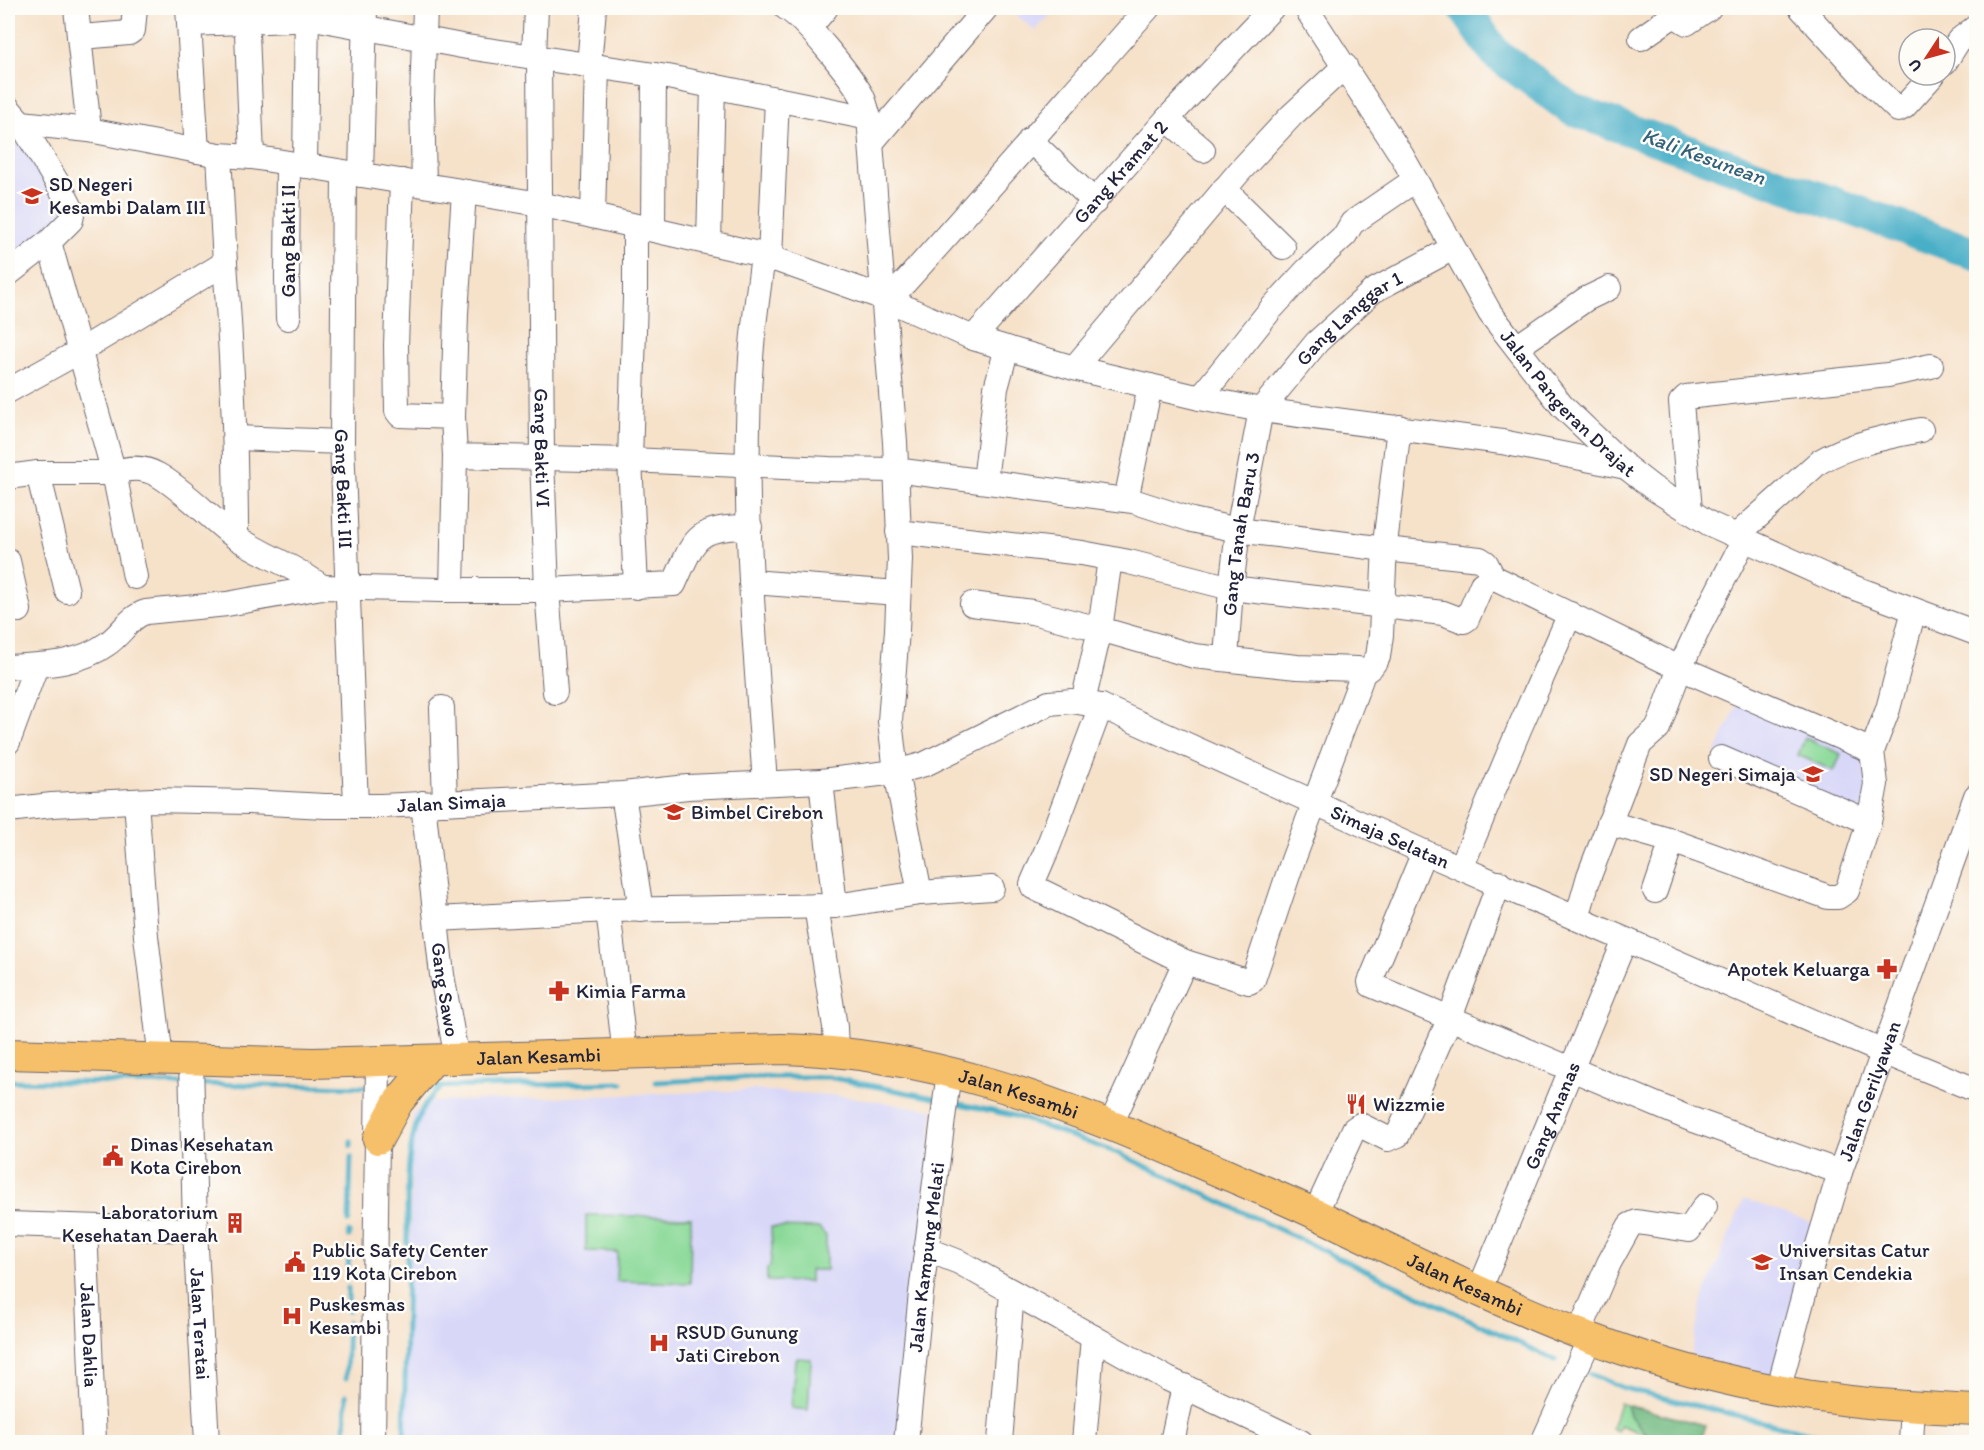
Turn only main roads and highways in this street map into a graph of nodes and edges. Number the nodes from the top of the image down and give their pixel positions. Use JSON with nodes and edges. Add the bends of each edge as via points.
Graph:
{"nodes":[{"id":1,"x":8,"y":1054,"type":"edge"},
{"id":2,"x":407,"y":1075,"type":"junction"},
{"id":3,"x":378,"y":1139,"type":"road end"},
{"id":4,"x":1977,"y":1410,"type":"edge"}],
"edges":[{"from":1,"to":2,"type":"main road","name":"Jalan Kesambi","via":[[161,1059],[192,1067]]},
{"from":2,"to":3,"type":"main road"},
{"from":2,"to":4,"type":"main road","name":"Jalan Kesambi","via":[[625,1055],[782,1049],[877,1056],[946,1091],[1023,1092],[1111,1124],[1479,1291],[1581,1351],[1778,1391],[1850,1401]]}]}
